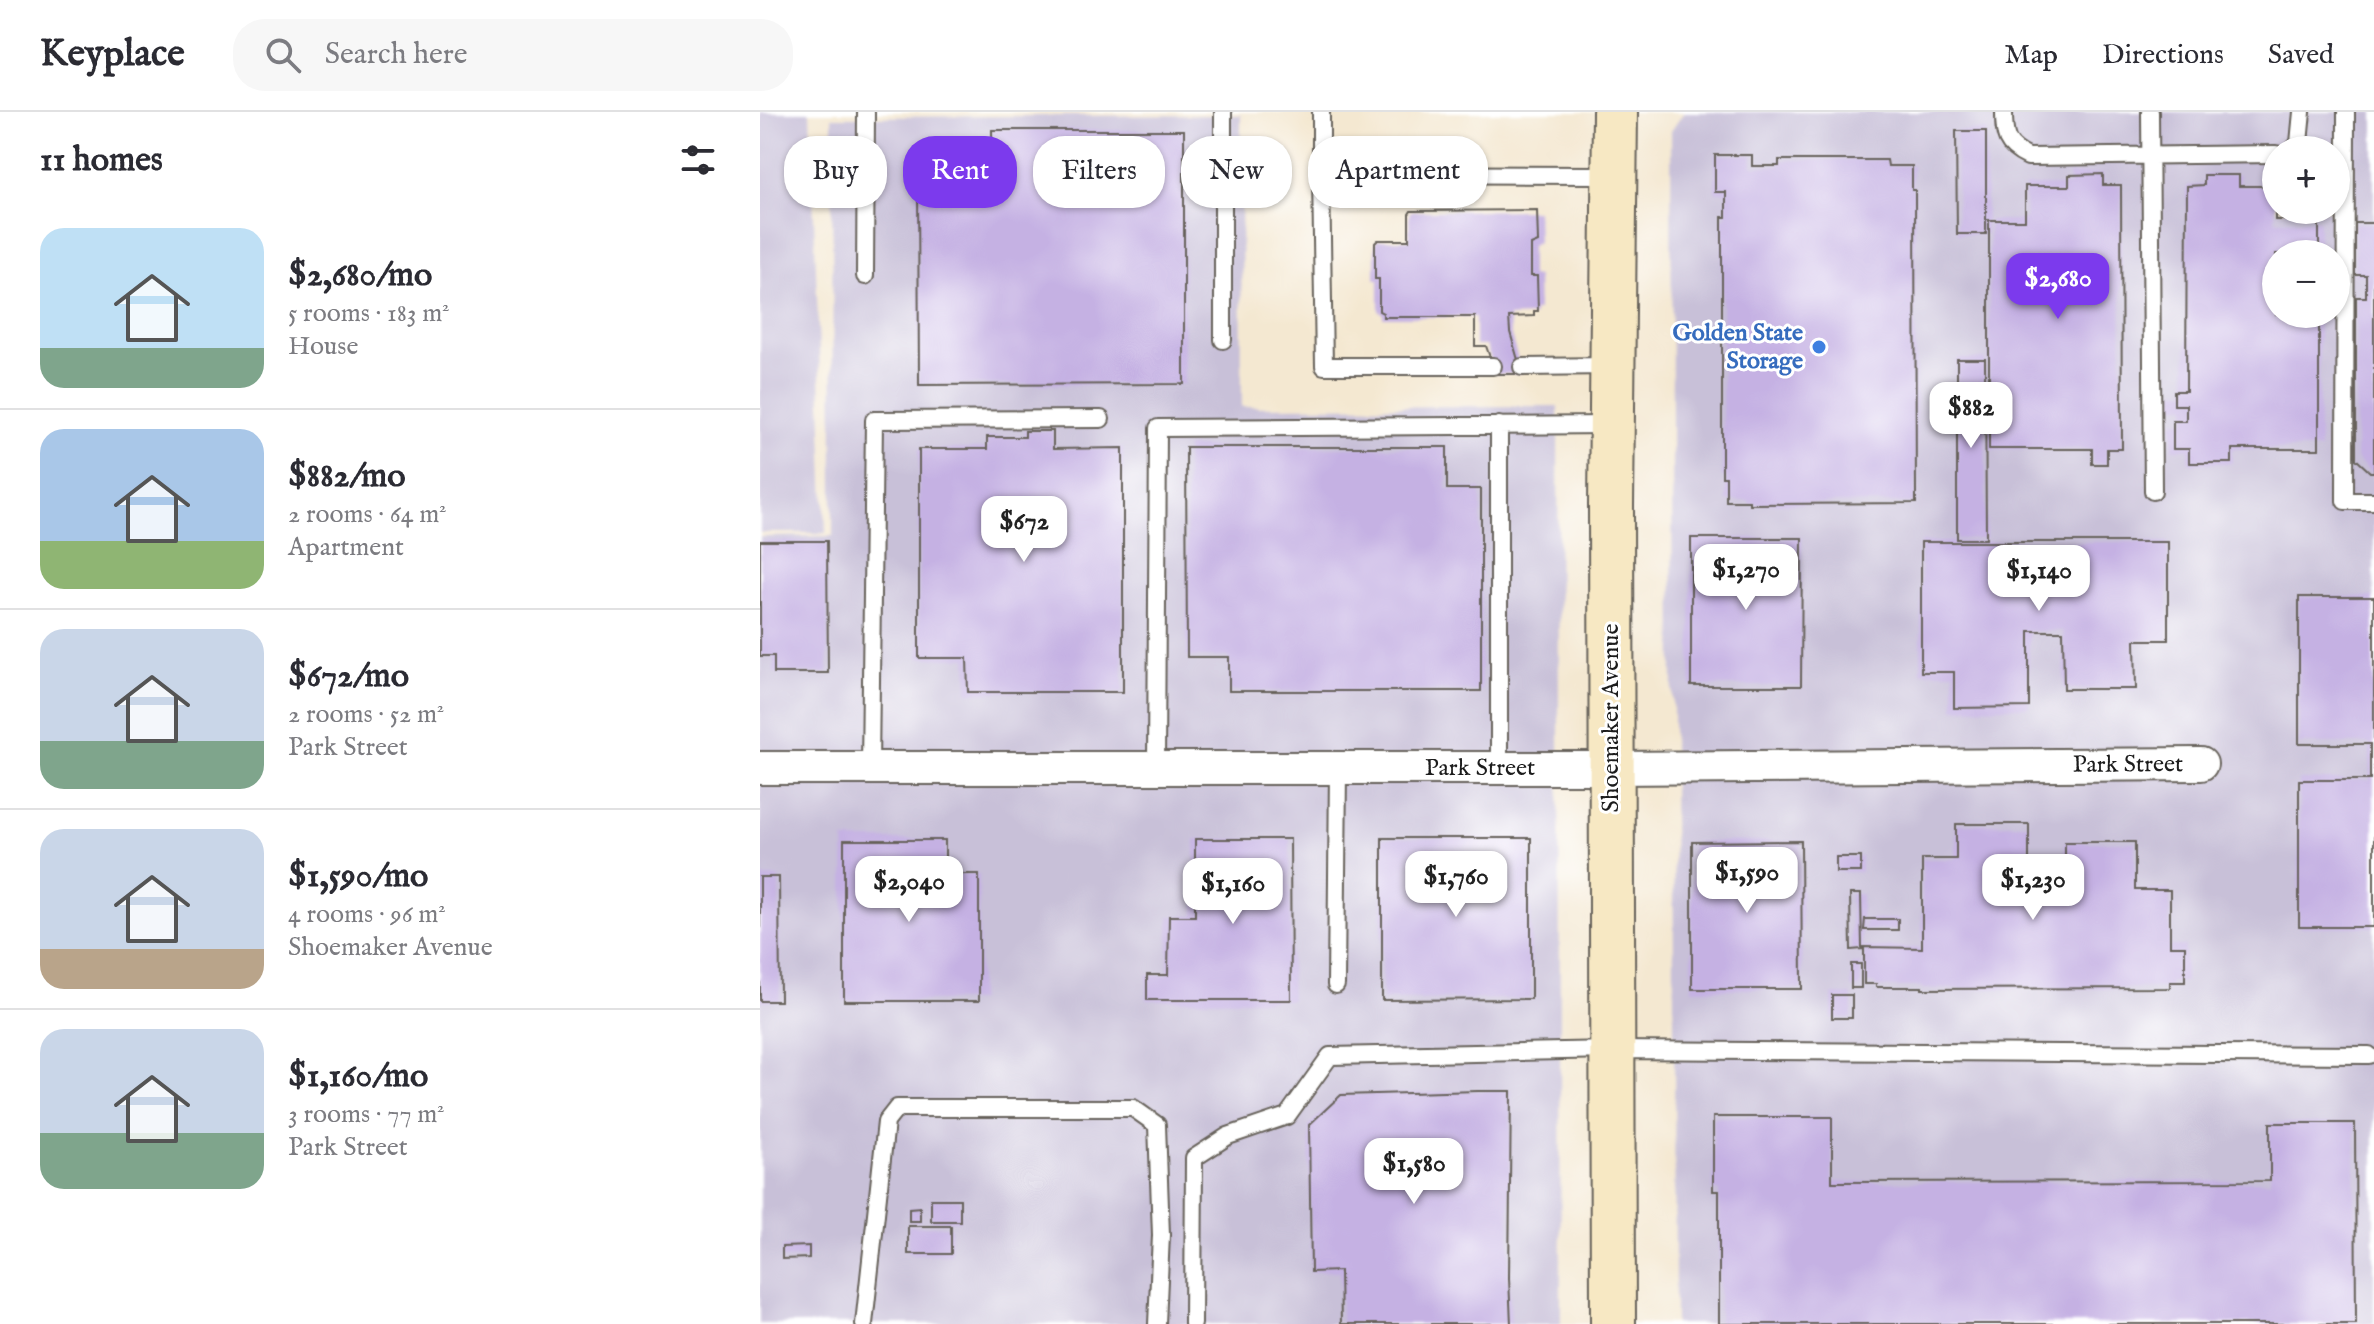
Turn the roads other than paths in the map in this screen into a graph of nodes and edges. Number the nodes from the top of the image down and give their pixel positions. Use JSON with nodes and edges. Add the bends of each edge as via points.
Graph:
{"nodes":[{"id":1,"x":866,"y":112,"type":"edge"},
{"id":2,"x":1223,"y":112,"type":"edge"},
{"id":3,"x":1321,"y":112,"type":"edge"},
{"id":4,"x":1615,"y":112,"type":"edge"},
{"id":5,"x":2004,"y":112,"type":"edge"},
{"id":6,"x":2150,"y":112,"type":"edge"},
{"id":7,"x":2302,"y":112,"type":"edge"},
{"id":8,"x":2346,"y":112,"type":"edge"},
{"id":9,"x":1321,"y":136,"type":"edge"},
{"id":10,"x":2300,"y":136,"type":"edge"},
{"id":11,"x":2262,"y":154,"type":"edge"},
{"id":12,"x":2151,"y":155,"type":"junction"},
{"id":13,"x":1488,"y":175,"type":"edge"},
{"id":14,"x":1614,"y":175,"type":"junction"},
{"id":15,"x":1322,"y":208,"type":"edge"},
{"id":16,"x":865,"y":276,"type":"dead end"},
{"id":17,"x":1223,"y":340,"type":"dead end"},
{"id":18,"x":1493,"y":366,"type":"dead end"},
{"id":19,"x":1612,"y":366,"type":"junction"},
{"id":20,"x":1522,"y":367,"type":"dead end"},
{"id":21,"x":1101,"y":419,"type":"dead end"},
{"id":22,"x":1499,"y":425,"type":"junction"},
{"id":23,"x":1612,"y":425,"type":"junction"},
{"id":24,"x":2153,"y":491,"type":"dead end"},
{"id":25,"x":2374,"y":501,"type":"edge"},
{"id":26,"x":2201,"y":764,"type":"dead end"},
{"id":27,"x":760,"y":768,"type":"edge"},
{"id":28,"x":870,"y":768,"type":"junction"},
{"id":29,"x":1156,"y":768,"type":"junction"},
{"id":30,"x":1338,"y":768,"type":"junction"},
{"id":31,"x":1499,"y":768,"type":"junction"},
{"id":32,"x":1611,"y":768,"type":"junction"},
{"id":33,"x":1336,"y":985,"type":"dead end"},
{"id":34,"x":1612,"y":1050,"type":"junction"},
{"id":35,"x":2369,"y":1055,"type":"dead end"},
{"id":36,"x":864,"y":1324,"type":"edge"},
{"id":37,"x":1157,"y":1324,"type":"edge"},
{"id":38,"x":1193,"y":1324,"type":"edge"},
{"id":39,"x":1613,"y":1324,"type":"edge"}],
"edges":[{"from":1,"to":16,"type":"lane"},
{"from":2,"to":17,"type":"lane"},
{"from":3,"to":9,"type":"lane"},
{"from":4,"to":14,"type":"main road","name":"Shoemaker Avenue"},
{"from":5,"to":12,"type":"lane","via":[[2004,136],[2028,157]]},
{"from":6,"to":12,"type":"lane"},
{"from":7,"to":10,"type":"lane"},
{"from":8,"to":25,"type":"lane","via":[[2345,501]]},
{"from":11,"to":12,"type":"lane"},
{"from":12,"to":24,"type":"lane"},
{"from":13,"to":14,"type":"lane"},
{"from":14,"to":19,"type":"main road","name":"Shoemaker Avenue"},
{"from":15,"to":18,"type":"lane","via":[[1324,366]]},
{"from":19,"to":20,"type":"lane"},
{"from":19,"to":23,"type":"main road","name":"Shoemaker Avenue"},
{"from":21,"to":28,"type":"lane","via":[[874,420]]},
{"from":22,"to":23,"type":"lane"},
{"from":22,"to":29,"type":"lane","via":[[1158,428]]},
{"from":22,"to":31,"type":"lane"},
{"from":23,"to":32,"type":"main road","name":"Shoemaker Avenue"},
{"from":26,"to":32,"type":"street","name":"Park Street"},
{"from":27,"to":28,"type":"street","name":"Park Street"},
{"from":28,"to":29,"type":"street","name":"Park Street"},
{"from":29,"to":30,"type":"street","name":"Park Street"},
{"from":30,"to":31,"type":"street","name":"Park Street"},
{"from":30,"to":33,"type":"lane"},
{"from":31,"to":32,"type":"street","name":"Park Street"},
{"from":32,"to":34,"type":"main road","name":"Shoemaker Avenue"},
{"from":34,"to":35,"type":"lane"},
{"from":34,"to":38,"type":"lane","via":[[1330,1056],[1287,1116],[1228,1136],[1194,1158]]},
{"from":34,"to":39,"type":"main road","name":"Shoemaker Avenue"},
{"from":36,"to":37,"type":"lane","via":[[886,1122],[897,1108],[1133,1108],[1157,1125]]}]}
